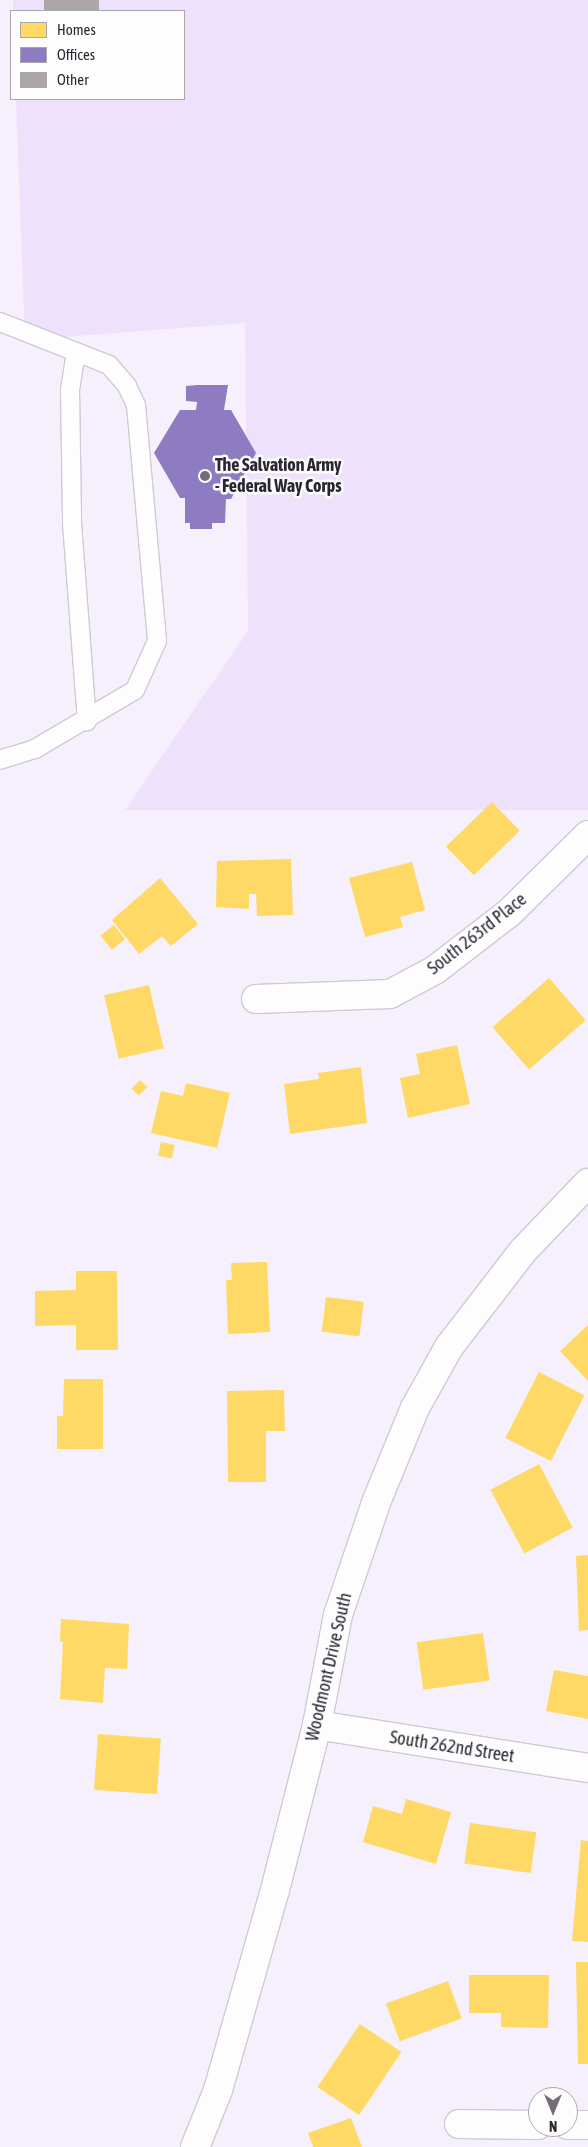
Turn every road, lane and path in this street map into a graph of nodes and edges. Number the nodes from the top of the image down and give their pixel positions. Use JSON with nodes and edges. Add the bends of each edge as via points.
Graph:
{"nodes":[{"id":1,"x":0,"y":322,"type":"edge"},
{"id":2,"x":76,"y":352,"type":"junction"},
{"id":3,"x":87,"y":722,"type":"junction"},
{"id":4,"x":0,"y":760,"type":"edge"},
{"id":5,"x":588,"y":835,"type":"edge"},
{"id":6,"x":256,"y":999,"type":"dead end"},
{"id":7,"x":588,"y":1183,"type":"edge"},
{"id":8,"x":316,"y":1725,"type":"junction"},
{"id":9,"x":588,"y":1768,"type":"edge"},
{"id":10,"x":459,"y":2124,"type":"dead end"},
{"id":11,"x":528,"y":2125,"type":"edge"},
{"id":12,"x":195,"y":2147,"type":"edge"}],
"edges":[{"from":1,"to":2,"type":"lane"},
{"from":2,"to":3,"type":"lane","via":[[70,390],[72,523]]},
{"from":2,"to":3,"type":"lane","via":[[110,365],[127,386],[136,405],[157,641],[136,690]]},
{"from":3,"to":4,"type":"lane","via":[[35,749]]},
{"from":5,"to":6,"type":"main road","name":"South 263rd Place","via":[[509,914],[435,970],[390,994]]},
{"from":7,"to":8,"type":"main road","name":"Woodmont Drive South","via":[[522,1251],[482,1300],[449,1347],[415,1408],[377,1500],[338,1615]]},
{"from":8,"to":9,"type":"main road","name":"South 262nd Street"},
{"from":8,"to":12,"type":"main road","name":"Woodmont Drive South","via":[[275,1890],[218,2090]]},
{"from":10,"to":11,"type":"main road"}]}
